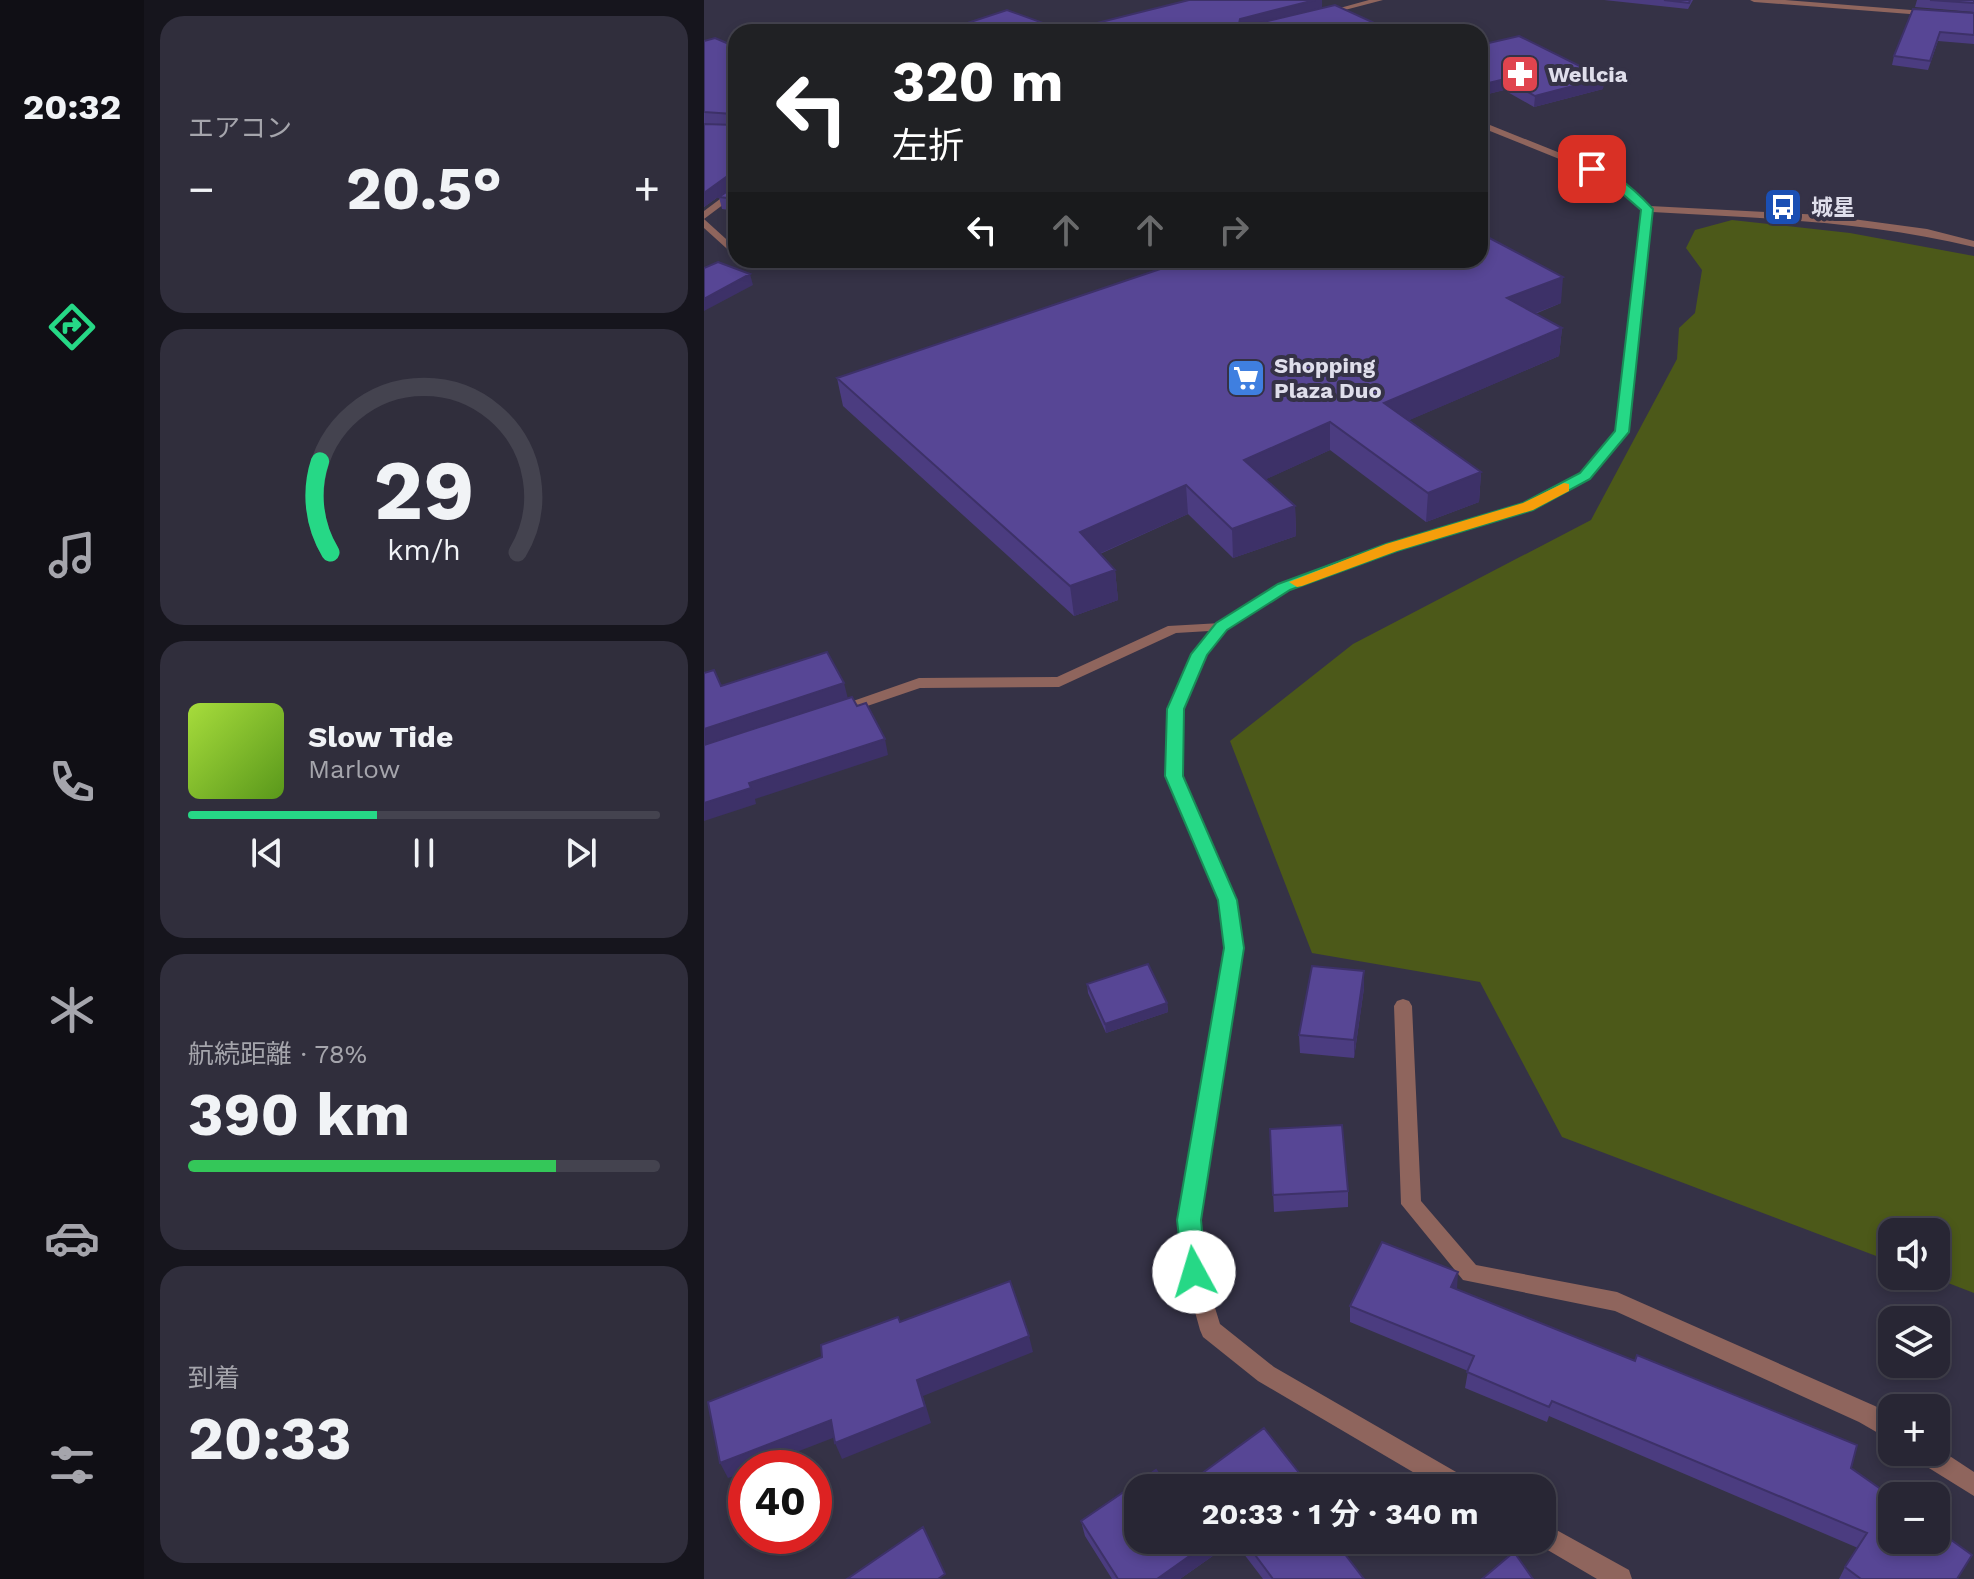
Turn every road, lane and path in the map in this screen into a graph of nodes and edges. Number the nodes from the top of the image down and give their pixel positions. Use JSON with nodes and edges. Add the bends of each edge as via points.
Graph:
{"nodes":[{"id":1,"x":1379,"y":0,"type":"edge"},
{"id":2,"x":1754,"y":0,"type":"edge"},
{"id":3,"x":1974,"y":17,"type":"edge"},
{"id":4,"x":1305,"y":18,"type":"edge"},
{"id":5,"x":1488,"y":127,"type":"edge"},
{"id":6,"x":728,"y":197,"type":"edge"},
{"id":7,"x":1647,"y":209,"type":"junction"},
{"id":8,"x":704,"y":219,"type":"edge"},
{"id":9,"x":1974,"y":244,"type":"edge"},
{"id":10,"x":728,"y":252,"type":"edge"},
{"id":11,"x":1221,"y":627,"type":"junction"},
{"id":12,"x":819,"y":717,"type":"edge"},
{"id":13,"x":1403,"y":1006,"type":"dead end"},
{"id":14,"x":1878,"y":1421,"type":"edge"},
{"id":15,"x":1945,"y":1466,"type":"edge"},
{"id":16,"x":1438,"y":1474,"type":"edge"},
{"id":17,"x":1974,"y":1485,"type":"edge"},
{"id":18,"x":1556,"y":1542,"type":"edge"},
{"id":19,"x":1620,"y":1579,"type":"edge"}],
"edges":[{"from":1,"to":4,"type":"street"},
{"from":2,"to":3,"type":"street"},
{"from":5,"to":7,"type":"street","via":[[1592,169]]},
{"from":6,"to":8,"type":"street"},
{"from":7,"to":9,"type":"street","via":[[1823,218]]},
{"from":7,"to":11,"type":"street","via":[[1622,432],[1585,476],[1528,506],[1391,547],[1284,587]]},
{"from":8,"to":10,"type":"street"},
{"from":11,"to":12,"type":"street","via":[[1173,629],[1059,682],[919,683]]},
{"from":11,"to":16,"type":"street","via":[[1199,654],[1175,709],[1174,776],[1228,900],[1234,948],[1189,1220],[1194,1272],[1211,1330],[1266,1374]]},
{"from":13,"to":14,"type":"street","via":[[1411,1204],[1470,1273],[1617,1302]]},
{"from":15,"to":17,"type":"street"},
{"from":18,"to":19,"type":"street"}]}
